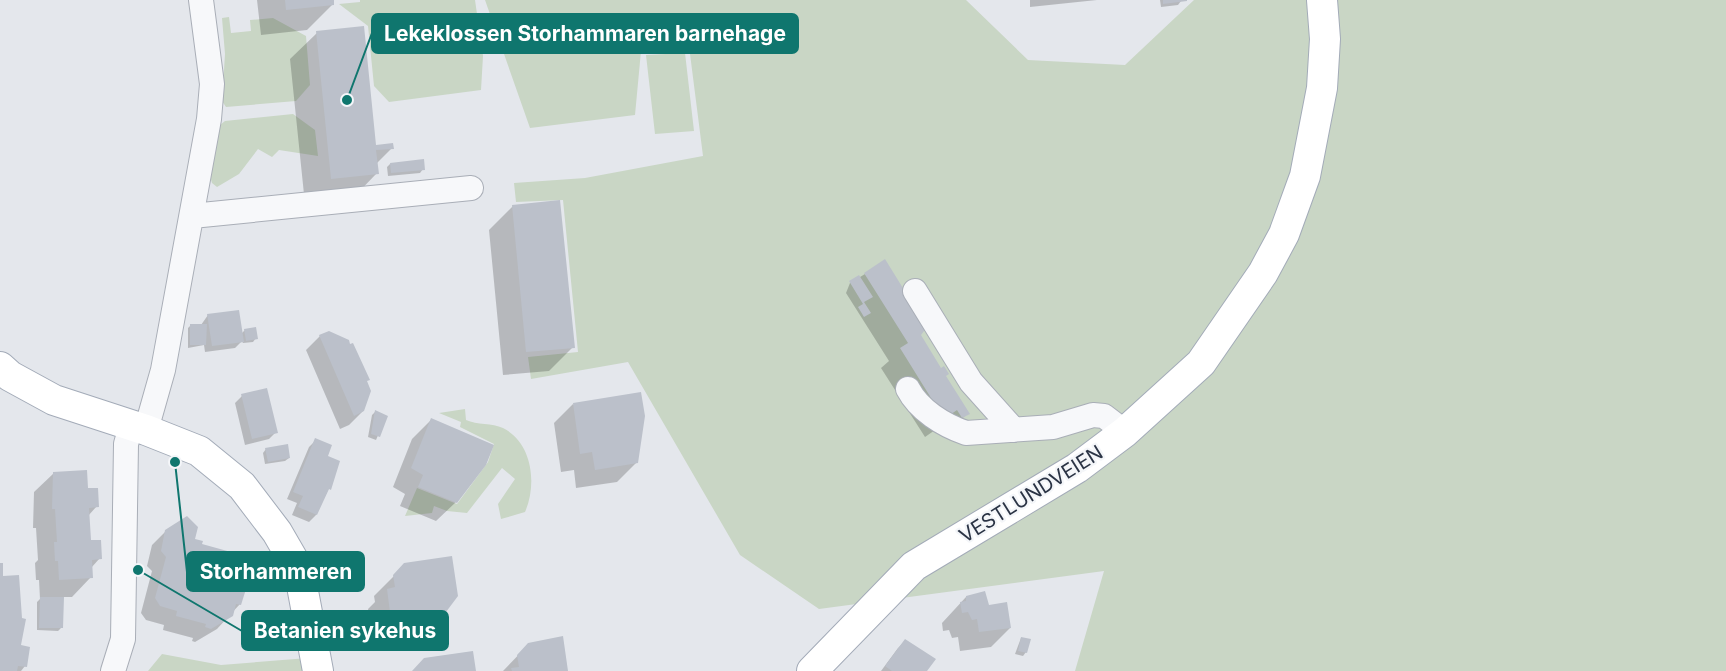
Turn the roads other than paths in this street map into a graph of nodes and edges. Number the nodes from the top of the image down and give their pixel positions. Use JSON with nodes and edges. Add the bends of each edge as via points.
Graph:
{"nodes":[{"id":1,"x":201,"y":0,"type":"edge"},
{"id":2,"x":1322,"y":0,"type":"edge"},
{"id":3,"x":471,"y":188,"type":"dead end"},
{"id":4,"x":192,"y":216,"type":"junction"},
{"id":5,"x":915,"y":291,"type":"dead end"},
{"id":6,"x":0,"y":367,"type":"edge"},
{"id":7,"x":908,"y":389,"type":"dead end"},
{"id":8,"x":138,"y":428,"type":"junction"},
{"id":9,"x":1014,"y":430,"type":"junction"},
{"id":10,"x":1125,"y":432,"type":"junction"},
{"id":11,"x":113,"y":671,"type":"edge"},
{"id":12,"x":318,"y":671,"type":"edge"},
{"id":13,"x":812,"y":671,"type":"edge"}],
"edges":[{"from":1,"to":4,"type":"street","via":[[212,84]]},
{"from":2,"to":10,"type":"main road","name":"VESTLUNDVEIEN","via":[[1325,39],[1315,130],[1305,176],[1284,234],[1263,273],[1201,363]]},
{"from":3,"to":4,"type":"street"},
{"from":4,"to":8,"type":"street","via":[[163,370]]},
{"from":5,"to":9,"type":"street","via":[[970,382]]},
{"from":6,"to":8,"type":"main road","via":[[54,400]]},
{"from":7,"to":9,"type":"street","via":[[930,414],[953,429],[976,434]]},
{"from":8,"to":11,"type":"street","via":[[126,444],[123,639]]},
{"from":8,"to":12,"type":"main road","via":[[199,451],[242,486],[277,532],[299,570]]},
{"from":9,"to":10,"type":"street","via":[[1053,427],[1093,415],[1104,416]]},
{"from":10,"to":13,"type":"main road","name":"VESTLUNDVEIEN","via":[[1077,468],[914,566]]}]}
